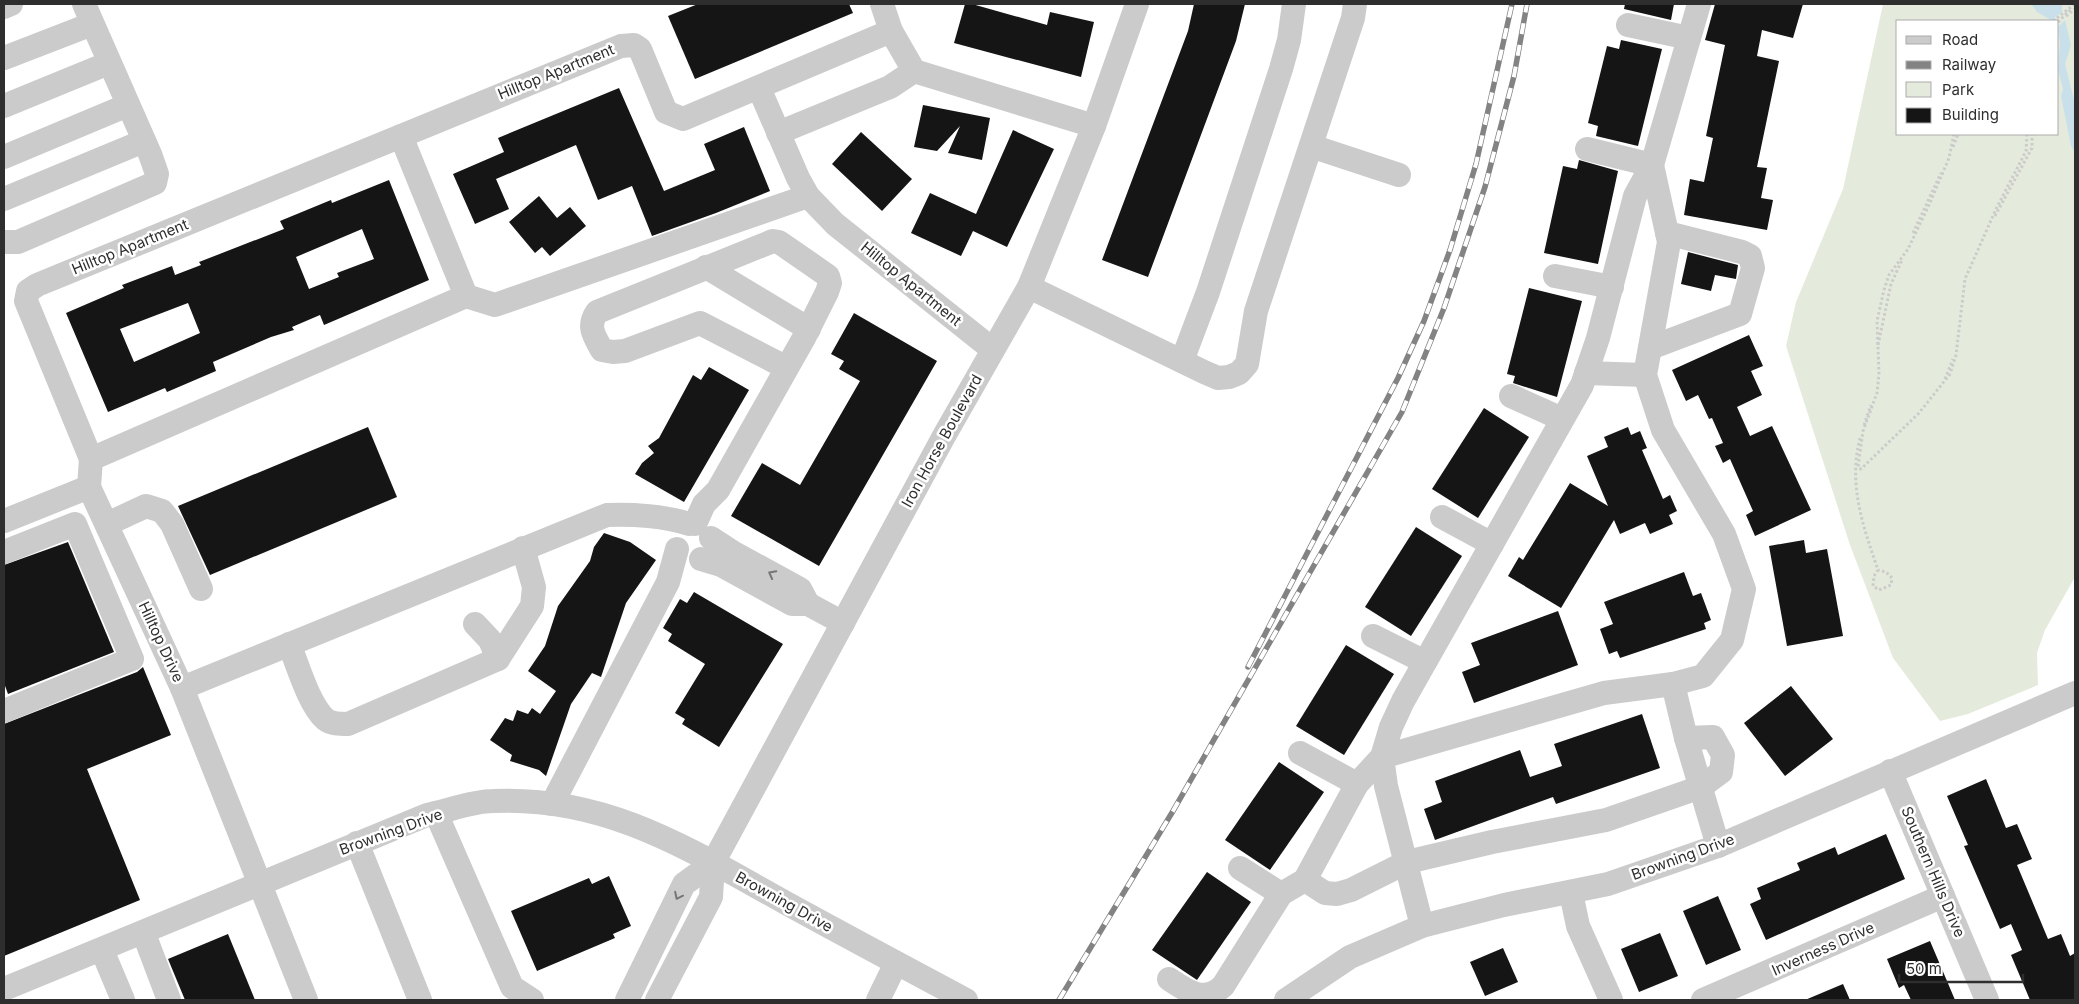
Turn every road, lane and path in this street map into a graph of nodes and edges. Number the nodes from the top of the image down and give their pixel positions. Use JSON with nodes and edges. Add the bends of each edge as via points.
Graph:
{"nodes":[{"id":1,"x":11,"y":4,"type":"edge"},
{"id":2,"x":882,"y":4,"type":"edge"},
{"id":3,"x":1137,"y":4,"type":"edge"},
{"id":4,"x":1294,"y":4,"type":"edge"},
{"id":5,"x":1355,"y":4,"type":"edge"},
{"id":6,"x":1699,"y":4,"type":"edge"},
{"id":7,"x":2075,"y":6,"type":"edge"},
{"id":8,"x":4,"y":7,"type":"edge"},
{"id":9,"x":88,"y":14,"type":"edge"},
{"id":10,"x":2054,"y":20,"type":"edge"},
{"id":11,"x":2059,"y":22,"type":"edge"},
{"id":12,"x":1628,"y":25,"type":"dead end"},
{"id":13,"x":891,"y":31,"type":"junction"},
{"id":14,"x":1689,"y":38,"type":"junction"},
{"id":15,"x":4,"y":58,"type":"edge"},
{"id":16,"x":110,"y":63,"type":"junction"},
{"id":17,"x":914,"y":71,"type":"junction"},
{"id":18,"x":759,"y":88,"type":"junction"},
{"id":19,"x":128,"y":105,"type":"junction"},
{"id":20,"x":4,"y":106,"type":"edge"},
{"id":21,"x":1094,"y":126,"type":"junction"},
{"id":22,"x":778,"y":133,"type":"junction"},
{"id":23,"x":1954,"y":135,"type":"edge"},
{"id":24,"x":1958,"y":135,"type":"edge"},
{"id":25,"x":2027,"y":135,"type":"edge"},
{"id":26,"x":2032,"y":135,"type":"edge"},
{"id":27,"x":400,"y":136,"type":"junction"},
{"id":28,"x":144,"y":141,"type":"junction"},
{"id":29,"x":1311,"y":146,"type":"junction"},
{"id":30,"x":1587,"y":149,"type":"dead end"},
{"id":31,"x":4,"y":157,"type":"edge"},
{"id":32,"x":1652,"y":165,"type":"junction"},
{"id":33,"x":1399,"y":175,"type":"dead end"},
{"id":34,"x":808,"y":196,"type":"junction"},
{"id":35,"x":4,"y":199,"type":"edge"},
{"id":36,"x":1667,"y":234,"type":"junction"},
{"id":37,"x":4,"y":242,"type":"edge"},
{"id":38,"x":706,"y":268,"type":"junction"},
{"id":39,"x":1555,"y":276,"type":"dead end"},
{"id":40,"x":1030,"y":287,"type":"junction"},
{"id":41,"x":1612,"y":287,"type":"junction"},
{"id":42,"x":466,"y":296,"type":"junction"},
{"id":43,"x":809,"y":329,"type":"junction"},
{"id":44,"x":1650,"y":348,"type":"junction"},
{"id":45,"x":992,"y":349,"type":"junction"},
{"id":46,"x":1182,"y":361,"type":"junction"},
{"id":47,"x":787,"y":368,"type":"junction"},
{"id":48,"x":1586,"y":373,"type":"junction"},
{"id":49,"x":1645,"y":375,"type":"junction"},
{"id":50,"x":1511,"y":396,"type":"dead end"},
{"id":51,"x":1562,"y":419,"type":"junction"},
{"id":52,"x":91,"y":459,"type":"junction"},
{"id":53,"x":89,"y":487,"type":"junction"},
{"id":54,"x":1856,"y":492,"type":"junction"},
{"id":55,"x":1442,"y":517,"type":"dead end"},
{"id":56,"x":4,"y":521,"type":"edge"},
{"id":57,"x":106,"y":524,"type":"junction"},
{"id":58,"x":694,"y":541,"type":"junction"},
{"id":59,"x":1492,"y":544,"type":"junction"},
{"id":60,"x":523,"y":548,"type":"junction"},
{"id":61,"x":4,"y":552,"type":"edge"},
{"id":62,"x":1878,"y":570,"type":"junction"},
{"id":63,"x":201,"y":589,"type":"dead end"},
{"id":64,"x":843,"y":622,"type":"junction"},
{"id":65,"x":475,"y":624,"type":"dead end"},
{"id":66,"x":1373,"y":636,"type":"dead end"},
{"id":67,"x":289,"y":644,"type":"junction"},
{"id":68,"x":498,"y":659,"type":"junction"},
{"id":69,"x":1425,"y":662,"type":"junction"},
{"id":70,"x":1673,"y":684,"type":"junction"},
{"id":71,"x":182,"y":688,"type":"junction"},
{"id":72,"x":2075,"y":693,"type":"edge"},
{"id":73,"x":4,"y":711,"type":"edge"},
{"id":74,"x":1300,"y":754,"type":"dead end"},
{"id":75,"x":1382,"y":757,"type":"junction"},
{"id":76,"x":1890,"y":771,"type":"junction"},
{"id":77,"x":1357,"y":784,"type":"junction"},
{"id":78,"x":1701,"y":787,"type":"junction"},
{"id":79,"x":552,"y":804,"type":"junction"},
{"id":80,"x":436,"y":813,"type":"junction"},
{"id":81,"x":358,"y":842,"type":"junction"},
{"id":82,"x":1718,"y":846,"type":"junction"},
{"id":83,"x":1407,"y":862,"type":"junction"},
{"id":84,"x":713,"y":863,"type":"junction"},
{"id":85,"x":1240,"y":868,"type":"dead end"},
{"id":86,"x":1306,"y":880,"type":"junction"},
{"id":87,"x":260,"y":886,"type":"junction"},
{"id":88,"x":1572,"y":893,"type":"junction"},
{"id":89,"x":1281,"y":894,"type":"junction"},
{"id":90,"x":1943,"y":896,"type":"junction"},
{"id":91,"x":1422,"y":926,"type":"junction"},
{"id":92,"x":144,"y":934,"type":"junction"},
{"id":93,"x":102,"y":950,"type":"junction"},
{"id":94,"x":896,"y":963,"type":"junction"},
{"id":95,"x":1169,"y":979,"type":"dead end"},
{"id":96,"x":4,"y":989,"type":"edge"},
{"id":97,"x":1752,"y":991,"type":"edge"},
{"id":98,"x":123,"y":1000,"type":"edge"},
{"id":99,"x":169,"y":1000,"type":"edge"},
{"id":100,"x":306,"y":1000,"type":"edge"},
{"id":101,"x":420,"y":1000,"type":"edge"},
{"id":102,"x":532,"y":1000,"type":"edge"},
{"id":103,"x":627,"y":1000,"type":"edge"},
{"id":104,"x":657,"y":1000,"type":"edge"},
{"id":105,"x":878,"y":1000,"type":"edge"},
{"id":106,"x":966,"y":1000,"type":"edge"},
{"id":107,"x":1286,"y":1000,"type":"edge"},
{"id":108,"x":1611,"y":1000,"type":"edge"},
{"id":109,"x":1703,"y":1000,"type":"edge"},
{"id":110,"x":1988,"y":1000,"type":"edge"}],
"edges":[{"from":1,"to":8,"type":"street"},
{"from":2,"to":13,"type":"street"},
{"from":3,"to":21,"type":"street","name":"Iron Horse Boulevard"},
{"from":4,"to":46,"type":"street","via":[[1281,69]]},
{"from":5,"to":29,"type":"street"},
{"from":6,"to":14,"type":"street"},
{"from":7,"to":10,"type":"path"},
{"from":7,"to":11,"type":"path"},
{"from":9,"to":15,"type":"street"},
{"from":9,"to":16,"type":"street"},
{"from":12,"to":14,"type":"street"},
{"from":13,"to":17,"type":"street"},
{"from":13,"to":18,"type":"street","name":"Hilltop Apartment"},
{"from":14,"to":32,"type":"street"},
{"from":16,"to":19,"type":"street"},
{"from":16,"to":20,"type":"street"},
{"from":17,"to":21,"type":"street"},
{"from":17,"to":22,"type":"street","via":[[890,87]]},
{"from":18,"to":22,"type":"street","name":"Hilltop Apartment"},
{"from":18,"to":27,"type":"street","name":"Hilltop Apartment","via":[[683,118],[666,112],[640,49],[622,46]]},
{"from":19,"to":28,"type":"street"},
{"from":19,"to":31,"type":"street"},
{"from":21,"to":40,"type":"street","name":"Iron Horse Boulevard"},
{"from":22,"to":34,"type":"street","name":"Hilltop Apartment"},
{"from":23,"to":25,"type":"path","via":[[1949,158],[1929,205],[1908,249],[1889,275],[1884,290],[1877,322],[1880,374],[1864,431],[1860,469],[1919,413],[1950,374],[1956,355],[1965,279],[2026,150]]},
{"from":24,"to":54,"type":"path","via":[[1890,284],[1876,356],[1876,389],[1856,458]]},
{"from":26,"to":54,"type":"path","via":[[2032,148],[1974,254],[1967,277],[1963,320],[1944,380],[1911,420],[1858,469]]},
{"from":27,"to":42,"type":"street"},
{"from":27,"to":52,"type":"street","name":"Hilltop Apartment","via":[[28,291],[26,301]]},
{"from":28,"to":35,"type":"street"},
{"from":28,"to":37,"type":"street","via":[[157,174],[155,183],[18,242]]},
{"from":29,"to":33,"type":"street"},
{"from":29,"to":46,"type":"street","via":[[1256,311],[1247,364],[1239,373],[1218,378]]},
{"from":30,"to":32,"type":"street"},
{"from":32,"to":36,"type":"street"},
{"from":32,"to":41,"type":"street","via":[[1635,196]]},
{"from":34,"to":42,"type":"street","via":[[495,305]]},
{"from":34,"to":45,"type":"street","name":"Hilltop Apartment","via":[[835,224]]},
{"from":36,"to":44,"type":"street","via":[[1669,242]]},
{"from":36,"to":44,"type":"street","via":[[1742,252],[1750,256],[1754,268],[1740,314]]},
{"from":38,"to":43,"type":"street"},
{"from":38,"to":43,"type":"street","via":[[762,244],[778,242],[828,276],[827,292]]},
{"from":38,"to":47,"type":"street","via":[[596,312],[591,327],[602,350],[625,351],[700,323]]},
{"from":39,"to":41,"type":"street"},
{"from":40,"to":45,"type":"street","name":"Iron Horse Boulevard"},
{"from":40,"to":46,"type":"street"},
{"from":41,"to":48,"type":"street"},
{"from":42,"to":52,"type":"street"},
{"from":43,"to":47,"type":"street"},
{"from":44,"to":49,"type":"street"},
{"from":45,"to":64,"type":"street","name":"Iron Horse Boulevard"},
{"from":47,"to":58,"type":"street","via":[[718,490],[718,508]]},
{"from":48,"to":49,"type":"street"},
{"from":48,"to":51,"type":"street"},
{"from":49,"to":70,"type":"street","via":[[1663,430],[1724,534],[1744,589],[1732,640],[1703,676]]},
{"from":50,"to":51,"type":"street"},
{"from":51,"to":59,"type":"street"},
{"from":52,"to":53,"type":"street","name":"Hilltop Apartment"},
{"from":53,"to":56,"type":"street"},
{"from":53,"to":57,"type":"street","name":"Hilltop Drive"},
{"from":54,"to":62,"type":"path"},
{"from":55,"to":59,"type":"street"},
{"from":57,"to":63,"type":"street","via":[[146,506],[162,511],[172,524]]},
{"from":57,"to":71,"type":"street","name":"Hilltop Drive"},
{"from":58,"to":60,"type":"street","via":[[674,519],[607,514]]},
{"from":58,"to":64,"type":"street","via":[[721,565],[792,604],[808,604]]},
{"from":58,"to":79,"type":"street","via":[[668,582]]},
{"from":59,"to":69,"type":"street"},
{"from":60,"to":67,"type":"street"},
{"from":60,"to":68,"type":"street","via":[[534,587],[532,606]]},
{"from":61,"to":73,"type":"street","via":[[75,524],[132,659]]},
{"from":62,"to":62,"type":"path","via":[[1892,578],[1891,585],[1879,590],[1873,586]]},
{"from":64,"to":84,"type":"street","name":"Iron Horse Boulevard"},
{"from":65,"to":68,"type":"street","via":[[490,640]]},
{"from":66,"to":69,"type":"street"},
{"from":67,"to":68,"type":"street","via":[[315,705],[326,720],[337,724],[348,724]]},
{"from":67,"to":71,"type":"street"},
{"from":69,"to":75,"type":"street","via":[[1391,727]]},
{"from":70,"to":75,"type":"street","via":[[1604,693]]},
{"from":70,"to":78,"type":"street"},
{"from":71,"to":87,"type":"street","name":"Hilltop Drive"},
{"from":72,"to":76,"type":"street","name":"Browning Drive"},
{"from":74,"to":77,"type":"street"},
{"from":75,"to":77,"type":"street"},
{"from":75,"to":83,"type":"street","via":[[1386,786]]},
{"from":76,"to":82,"type":"street","name":"Browning Drive"},
{"from":76,"to":90,"type":"street","name":"Southern Hills Drive"},
{"from":77,"to":86,"type":"street"},
{"from":78,"to":82,"type":"street"},
{"from":78,"to":83,"type":"street","via":[[1606,820]]},
{"from":79,"to":80,"type":"street","name":"Browning Drive","via":[[491,800]]},
{"from":79,"to":84,"type":"street","name":"Browning Drive","via":[[610,815],[672,840]]},
{"from":80,"to":81,"type":"street","name":"Browning Drive"},
{"from":80,"to":102,"type":"street","via":[[512,987]]},
{"from":81,"to":87,"type":"street","name":"Browning Drive"},
{"from":81,"to":101,"type":"street"},
{"from":82,"to":88,"type":"street","name":"Browning Drive"},
{"from":83,"to":86,"type":"street","via":[[1337,894],[1326,894]]},
{"from":83,"to":91,"type":"street"},
{"from":84,"to":94,"type":"street","name":"Browning Drive"},
{"from":84,"to":103,"type":"street","name":"Iron Horse Boulevard","one_way":true,"via":[[684,884]]},
{"from":84,"to":104,"type":"street","name":"Iron Horse Boulevard","via":[[710,897]]},
{"from":85,"to":89,"type":"street"},
{"from":86,"to":89,"type":"street"},
{"from":87,"to":92,"type":"street","name":"Browning Drive"},
{"from":87,"to":100,"type":"street","name":"Hilltop Drive"},
{"from":88,"to":91,"type":"street","name":"Browning Drive","via":[[1504,905]]},
{"from":88,"to":108,"type":"street","via":[[1578,926]]},
{"from":89,"to":95,"type":"street","via":[[1218,992],[1194,995]]},
{"from":90,"to":97,"type":"street","name":"Inverness Drive"},
{"from":90,"to":110,"type":"street","name":"Southern Hills Drive"},
{"from":91,"to":107,"type":"street","name":"Browning Drive","via":[[1350,957]]},
{"from":92,"to":93,"type":"street","name":"Browning Drive"},
{"from":92,"to":99,"type":"street"},
{"from":93,"to":96,"type":"street","name":"Browning Drive"},
{"from":93,"to":98,"type":"street"},
{"from":94,"to":105,"type":"street"},
{"from":94,"to":106,"type":"street","name":"Browning Drive"},
{"from":97,"to":109,"type":"street","name":"Inverness Drive"}]}
